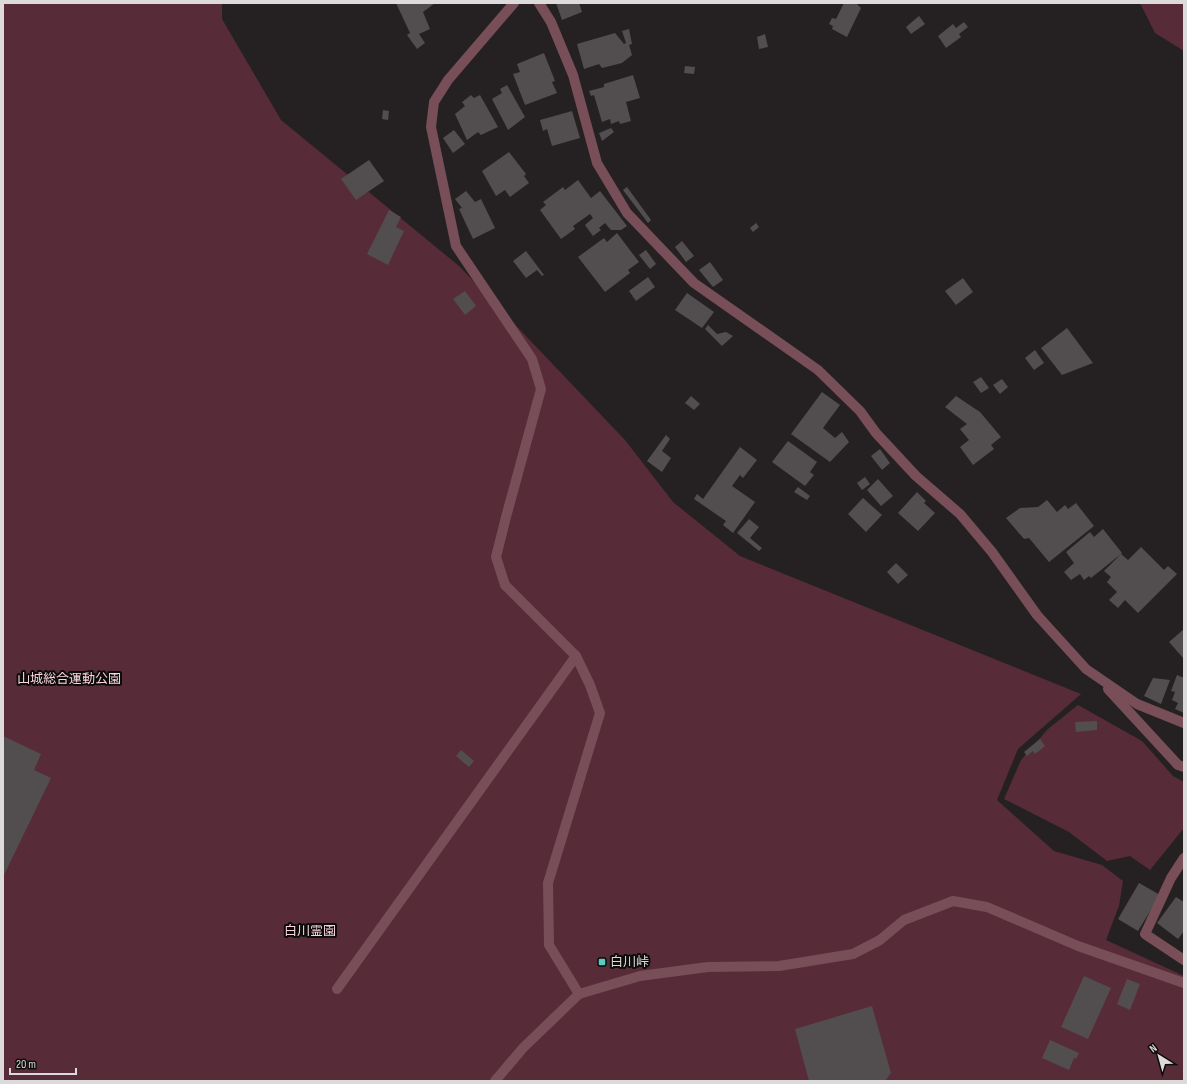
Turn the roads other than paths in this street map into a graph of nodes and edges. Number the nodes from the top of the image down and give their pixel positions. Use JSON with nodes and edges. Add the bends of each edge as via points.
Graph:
{"nodes":[{"id":1,"x":514,"y":3,"type":"edge"},
{"id":2,"x":539,"y":3,"type":"edge"},
{"id":3,"x":576,"y":656,"type":"junction"},
{"id":4,"x":1099,"y":678,"type":"junction"},
{"id":5,"x":1184,"y":723,"type":"edge"},
{"id":6,"x":1184,"y":767,"type":"edge"},
{"id":7,"x":1184,"y":858,"type":"edge"},
{"id":8,"x":1184,"y":960,"type":"edge"},
{"id":9,"x":1184,"y":984,"type":"edge"},
{"id":10,"x":337,"y":989,"type":"dead end"},
{"id":11,"x":579,"y":994,"type":"junction"},
{"id":12,"x":496,"y":1081,"type":"edge"}],
"edges":[{"from":1,"to":3,"type":"street","via":[[448,80],[434,102],[430,127],[456,246],[532,359],[541,389],[496,557],[505,585]]},
{"from":2,"to":4,"type":"street","via":[[551,22],[573,75],[597,163],[627,213],[694,283],[818,370],[860,411],[876,433],[916,476],[960,514],[992,552],[1037,615],[1086,669]]},
{"from":3,"to":10,"type":"street"},
{"from":3,"to":11,"type":"street","via":[[600,713],[548,883],[548,945]]},
{"from":4,"to":5,"type":"street","via":[[1137,704]]},
{"from":4,"to":6,"type":"street","via":[[1178,765]]},
{"from":7,"to":8,"type":"street","via":[[1171,878],[1145,934]]},
{"from":9,"to":11,"type":"street","via":[[1078,946],[987,907],[953,901],[904,920],[880,940],[853,954],[779,966],[708,967],[640,976]]},
{"from":11,"to":12,"type":"street","via":[[523,1048]]}]}
